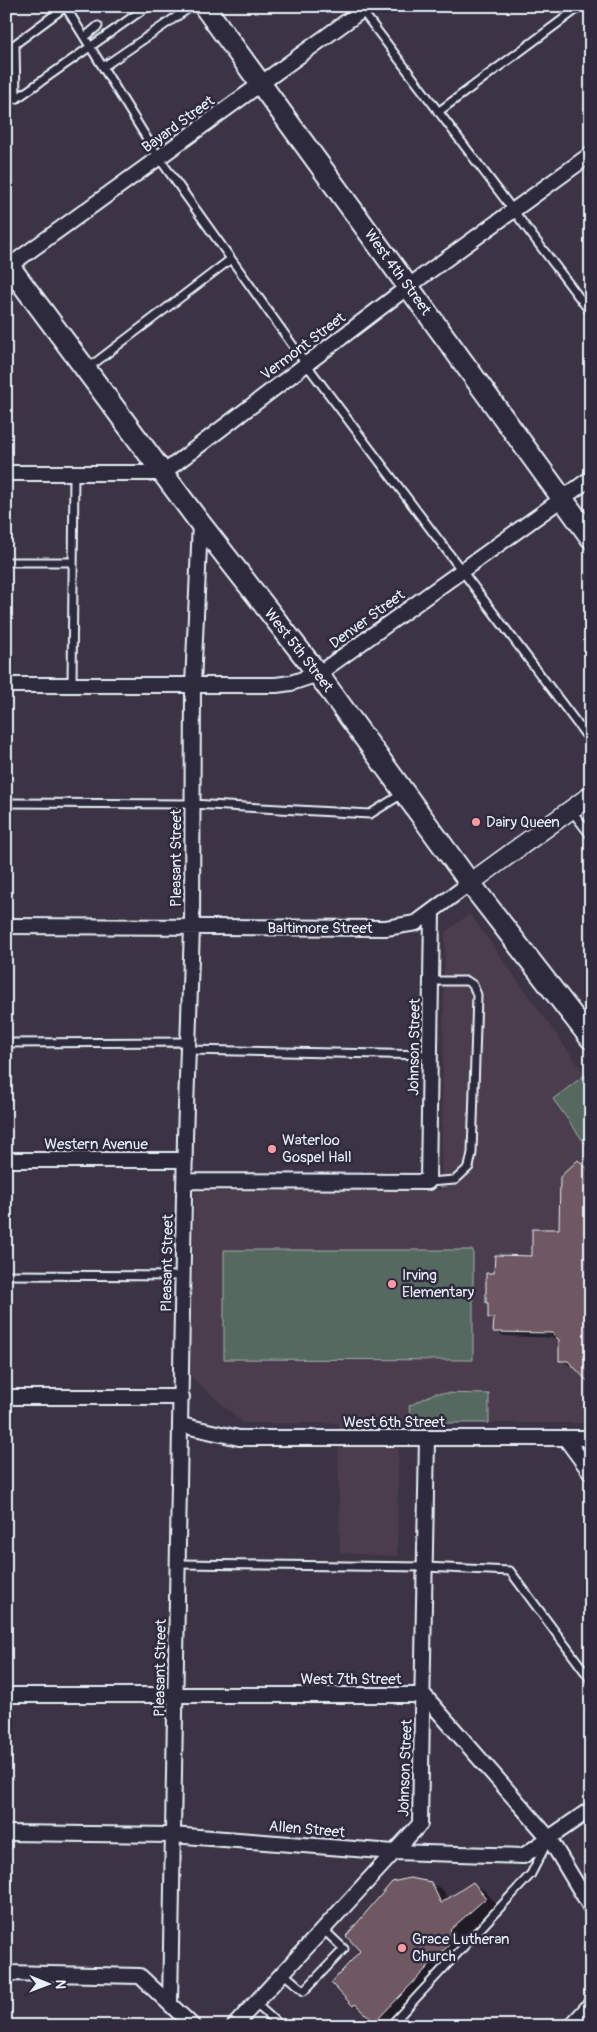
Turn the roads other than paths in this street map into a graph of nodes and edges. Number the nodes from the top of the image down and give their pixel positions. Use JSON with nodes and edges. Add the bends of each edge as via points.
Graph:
{"nodes":[{"id":1,"x":148,"y":6,"type":"edge"},
{"id":2,"x":192,"y":6,"type":"edge"},
{"id":3,"x":204,"y":6,"type":"edge"},
{"id":4,"x":581,"y":6,"type":"edge"},
{"id":5,"x":65,"y":7,"type":"edge"},
{"id":6,"x":363,"y":8,"type":"edge"},
{"id":7,"x":98,"y":26,"type":"dead end"},
{"id":8,"x":85,"y":37,"type":"junction"},
{"id":9,"x":92,"y":47,"type":"junction"},
{"id":10,"x":103,"y":67,"type":"junction"},
{"id":11,"x":261,"y":85,"type":"junction"},
{"id":12,"x":438,"y":112,"type":"junction"},
{"id":13,"x":591,"y":154,"type":"edge"},
{"id":14,"x":159,"y":158,"type":"junction"},
{"id":15,"x":513,"y":210,"type":"junction"},
{"id":16,"x":231,"y":259,"type":"junction"},
{"id":17,"x":7,"y":265,"type":"edge"},
{"id":18,"x":408,"y":286,"type":"junction"},
{"id":19,"x":591,"y":313,"type":"edge"},
{"id":20,"x":306,"y":364,"type":"junction"},
{"id":21,"x":86,"y":370,"type":"junction"},
{"id":22,"x":6,"y":473,"type":"edge"},
{"id":23,"x":74,"y":473,"type":"junction"},
{"id":24,"x":163,"y":473,"type":"junction"},
{"id":25,"x":591,"y":478,"type":"edge"},
{"id":26,"x":562,"y":499,"type":"junction"},
{"id":27,"x":200,"y":524,"type":"junction"},
{"id":28,"x":591,"y":538,"type":"edge"},
{"id":29,"x":6,"y":562,"type":"edge"},
{"id":30,"x":73,"y":562,"type":"junction"},
{"id":31,"x":461,"y":572,"type":"junction"},
{"id":32,"x":318,"y":674,"type":"junction"},
{"id":33,"x":6,"y":685,"type":"edge"},
{"id":34,"x":72,"y":685,"type":"junction"},
{"id":35,"x":192,"y":685,"type":"junction"},
{"id":36,"x":591,"y":742,"type":"edge"},
{"id":37,"x":405,"y":793,"type":"junction"},
{"id":38,"x":591,"y":795,"type":"edge"},
{"id":39,"x":6,"y":802,"type":"edge"},
{"id":40,"x":192,"y":804,"type":"junction"},
{"id":41,"x":570,"y":809,"type":"junction"},
{"id":42,"x":591,"y":836,"type":"edge"},
{"id":43,"x":470,"y":883,"type":"junction"},
{"id":44,"x":432,"y":913,"type":"junction"},
{"id":45,"x":6,"y":926,"type":"edge"},
{"id":46,"x":192,"y":928,"type":"junction"},
{"id":47,"x":431,"y":981,"type":"junction"},
{"id":48,"x":591,"y":1039,"type":"edge"},
{"id":49,"x":6,"y":1043,"type":"edge"},
{"id":50,"x":188,"y":1046,"type":"junction"},
{"id":51,"x":430,"y":1055,"type":"junction"},
{"id":52,"x":6,"y":1160,"type":"edge"},
{"id":53,"x":185,"y":1160,"type":"junction"},
{"id":54,"x":185,"y":1181,"type":"junction"},
{"id":55,"x":428,"y":1182,"type":"junction"},
{"id":56,"x":6,"y":1275,"type":"edge"},
{"id":57,"x":184,"y":1276,"type":"junction"},
{"id":58,"x":6,"y":1397,"type":"edge"},
{"id":59,"x":182,"y":1397,"type":"junction"},
{"id":60,"x":181,"y":1425,"type":"junction"},
{"id":61,"x":427,"y":1438,"type":"junction"},
{"id":62,"x":591,"y":1438,"type":"edge"},
{"id":63,"x":566,"y":1439,"type":"junction"},
{"id":64,"x":591,"y":1473,"type":"edge"},
{"id":65,"x":178,"y":1564,"type":"junction"},
{"id":66,"x":425,"y":1566,"type":"junction"},
{"id":67,"x":591,"y":1680,"type":"edge"},
{"id":68,"x":6,"y":1695,"type":"edge"},
{"id":69,"x":176,"y":1695,"type":"junction"},
{"id":70,"x":424,"y":1695,"type":"junction"},
{"id":71,"x":591,"y":1809,"type":"edge"},
{"id":72,"x":6,"y":1833,"type":"edge"},
{"id":73,"x":172,"y":1835,"type":"junction"},
{"id":74,"x":549,"y":1838,"type":"junction"},
{"id":75,"x":394,"y":1852,"type":"junction"},
{"id":76,"x":591,"y":1908,"type":"edge"},
{"id":77,"x":323,"y":1929,"type":"junction"},
{"id":78,"x":6,"y":1973,"type":"edge"},
{"id":79,"x":283,"y":1973,"type":"junction"},
{"id":80,"x":255,"y":2003,"type":"junction"},
{"id":81,"x":170,"y":2004,"type":"junction"},
{"id":82,"x":591,"y":2004,"type":"edge"},
{"id":83,"x":277,"y":2023,"type":"dead end"},
{"id":84,"x":194,"y":2026,"type":"edge"},
{"id":85,"x":234,"y":2026,"type":"edge"},
{"id":86,"x":390,"y":2026,"type":"edge"},
{"id":87,"x":571,"y":2026,"type":"edge"}],
"edges":[{"from":1,"to":9,"type":"lane"},
{"from":2,"to":10,"type":"lane"},
{"from":3,"to":11,"type":"main road","name":"West 4th Street"},
{"from":4,"to":12,"type":"lane"},
{"from":5,"to":8,"type":"lane"},
{"from":5,"to":9,"type":"lane","via":[[15,44],[16,99]]},
{"from":6,"to":11,"type":"street","name":"Bayard Street"},
{"from":6,"to":12,"type":"lane"},
{"from":7,"to":8,"type":"lane"},
{"from":8,"to":9,"type":"lane"},
{"from":9,"to":10,"type":"lane"},
{"from":10,"to":14,"type":"lane"},
{"from":11,"to":14,"type":"street","name":"Bayard Street"},
{"from":11,"to":18,"type":"main road","name":"West 4th Street"},
{"from":12,"to":15,"type":"lane"},
{"from":13,"to":15,"type":"street","name":"Vermont Street"},
{"from":14,"to":16,"type":"lane"},
{"from":14,"to":17,"type":"street","name":"Bayard Street"},
{"from":15,"to":18,"type":"street","name":"Vermont Street"},
{"from":15,"to":19,"type":"lane"},
{"from":16,"to":20,"type":"lane"},
{"from":16,"to":21,"type":"lane"},
{"from":17,"to":21,"type":"main road","name":"West 5th Street"},
{"from":18,"to":20,"type":"street","name":"Vermont Street"},
{"from":18,"to":26,"type":"main road","name":"West 4th Street"},
{"from":20,"to":24,"type":"street","name":"Vermont Street"},
{"from":20,"to":31,"type":"lane"},
{"from":21,"to":24,"type":"main road","name":"West 5th Street"},
{"from":22,"to":23,"type":"street"},
{"from":23,"to":24,"type":"street"},
{"from":23,"to":30,"type":"lane"},
{"from":24,"to":27,"type":"main road","name":"West 5th Street"},
{"from":25,"to":26,"type":"street","name":"Denver Street"},
{"from":26,"to":28,"type":"main road","name":"West 4th Street"},
{"from":26,"to":31,"type":"street","name":"Denver Street"},
{"from":27,"to":32,"type":"main road","name":"West 5th Street"},
{"from":27,"to":35,"type":"street","name":"Pleasant Street"},
{"from":29,"to":30,"type":"lane"},
{"from":30,"to":34,"type":"lane"},
{"from":31,"to":32,"type":"street","name":"Denver Street"},
{"from":31,"to":36,"type":"lane"},
{"from":32,"to":35,"type":"street","name":"Denver Street","via":[[276,685]]},
{"from":32,"to":37,"type":"main road","name":"West 5th Street"},
{"from":33,"to":34,"type":"street","name":"Denver Street"},
{"from":34,"to":35,"type":"street","name":"Denver Street"},
{"from":35,"to":40,"type":"street","name":"Pleasant Street"},
{"from":37,"to":40,"type":"lane","via":[[370,814]]},
{"from":37,"to":43,"type":"main road","name":"West 5th Street"},
{"from":38,"to":41,"type":"street","name":"Baltimore Street"},
{"from":39,"to":40,"type":"lane"},
{"from":40,"to":46,"type":"street","name":"Pleasant Street"},
{"from":41,"to":42,"type":"lane"},
{"from":41,"to":43,"type":"street","name":"Baltimore Street"},
{"from":43,"to":44,"type":"street","name":"Baltimore Street"},
{"from":43,"to":48,"type":"main road","name":"West 5th Street"},
{"from":44,"to":46,"type":"street","name":"Baltimore Street","via":[[416,923],[386,928]]},
{"from":44,"to":47,"type":"street","name":"Johnson Street"},
{"from":45,"to":46,"type":"street","name":"Baltimore Street"},
{"from":46,"to":50,"type":"street","name":"Pleasant Street"},
{"from":47,"to":51,"type":"street","name":"Johnson Street"},
{"from":47,"to":55,"type":"lane","via":[[467,982],[473,985],[477,995],[469,1167],[455,1180]]},
{"from":49,"to":50,"type":"lane"},
{"from":50,"to":51,"type":"lane"},
{"from":50,"to":53,"type":"street","name":"Pleasant Street"},
{"from":51,"to":55,"type":"street","name":"Johnson Street"},
{"from":52,"to":53,"type":"street","name":"Western Avenue"},
{"from":53,"to":54,"type":"street","name":"Pleasant Street"},
{"from":54,"to":55,"type":"street"},
{"from":54,"to":57,"type":"street","name":"Pleasant Street"},
{"from":56,"to":57,"type":"lane"},
{"from":57,"to":59,"type":"street","name":"Pleasant Street"},
{"from":58,"to":59,"type":"street"},
{"from":59,"to":60,"type":"street","name":"Pleasant Street"},
{"from":60,"to":61,"type":"street","name":"West 6th Street","via":[[239,1438]]},
{"from":60,"to":65,"type":"street","name":"Pleasant Street"},
{"from":61,"to":63,"type":"street","name":"West 6th Street"},
{"from":61,"to":66,"type":"street","name":"Johnson Street"},
{"from":62,"to":63,"type":"street","name":"West 6th Street"},
{"from":63,"to":64,"type":"street"},
{"from":65,"to":66,"type":"lane"},
{"from":65,"to":69,"type":"street","name":"Pleasant Street"},
{"from":66,"to":67,"type":"lane","via":[[510,1571]]},
{"from":66,"to":70,"type":"street","name":"Johnson Street"},
{"from":68,"to":69,"type":"street","name":"West 7th Street"},
{"from":69,"to":70,"type":"street","name":"West 7th Street"},
{"from":69,"to":73,"type":"street","name":"Pleasant Street"},
{"from":70,"to":74,"type":"street"},
{"from":70,"to":75,"type":"street","name":"Johnson Street","via":[[420,1824]]},
{"from":71,"to":74,"type":"street","name":"Allen Street"},
{"from":72,"to":73,"type":"street","name":"Allen Street"},
{"from":73,"to":75,"type":"street","name":"Allen Street"},
{"from":73,"to":81,"type":"street","name":"Pleasant Street"},
{"from":74,"to":75,"type":"street","name":"Allen Street","via":[[523,1856]]},
{"from":74,"to":76,"type":"street"},
{"from":74,"to":86,"type":"lane","via":[[531,1874]]},
{"from":75,"to":77,"type":"street","name":"Johnson Street"},
{"from":77,"to":79,"type":"street","name":"Johnson Street"},
{"from":77,"to":79,"type":"lane","via":[[344,1949],[304,1991]]},
{"from":78,"to":81,"type":"street","via":[[140,1976]]},
{"from":79,"to":80,"type":"street","name":"Johnson Street"},
{"from":80,"to":83,"type":"lane"},
{"from":80,"to":85,"type":"street","name":"Johnson Street"},
{"from":81,"to":84,"type":"street"},
{"from":82,"to":87,"type":"street"}]}
